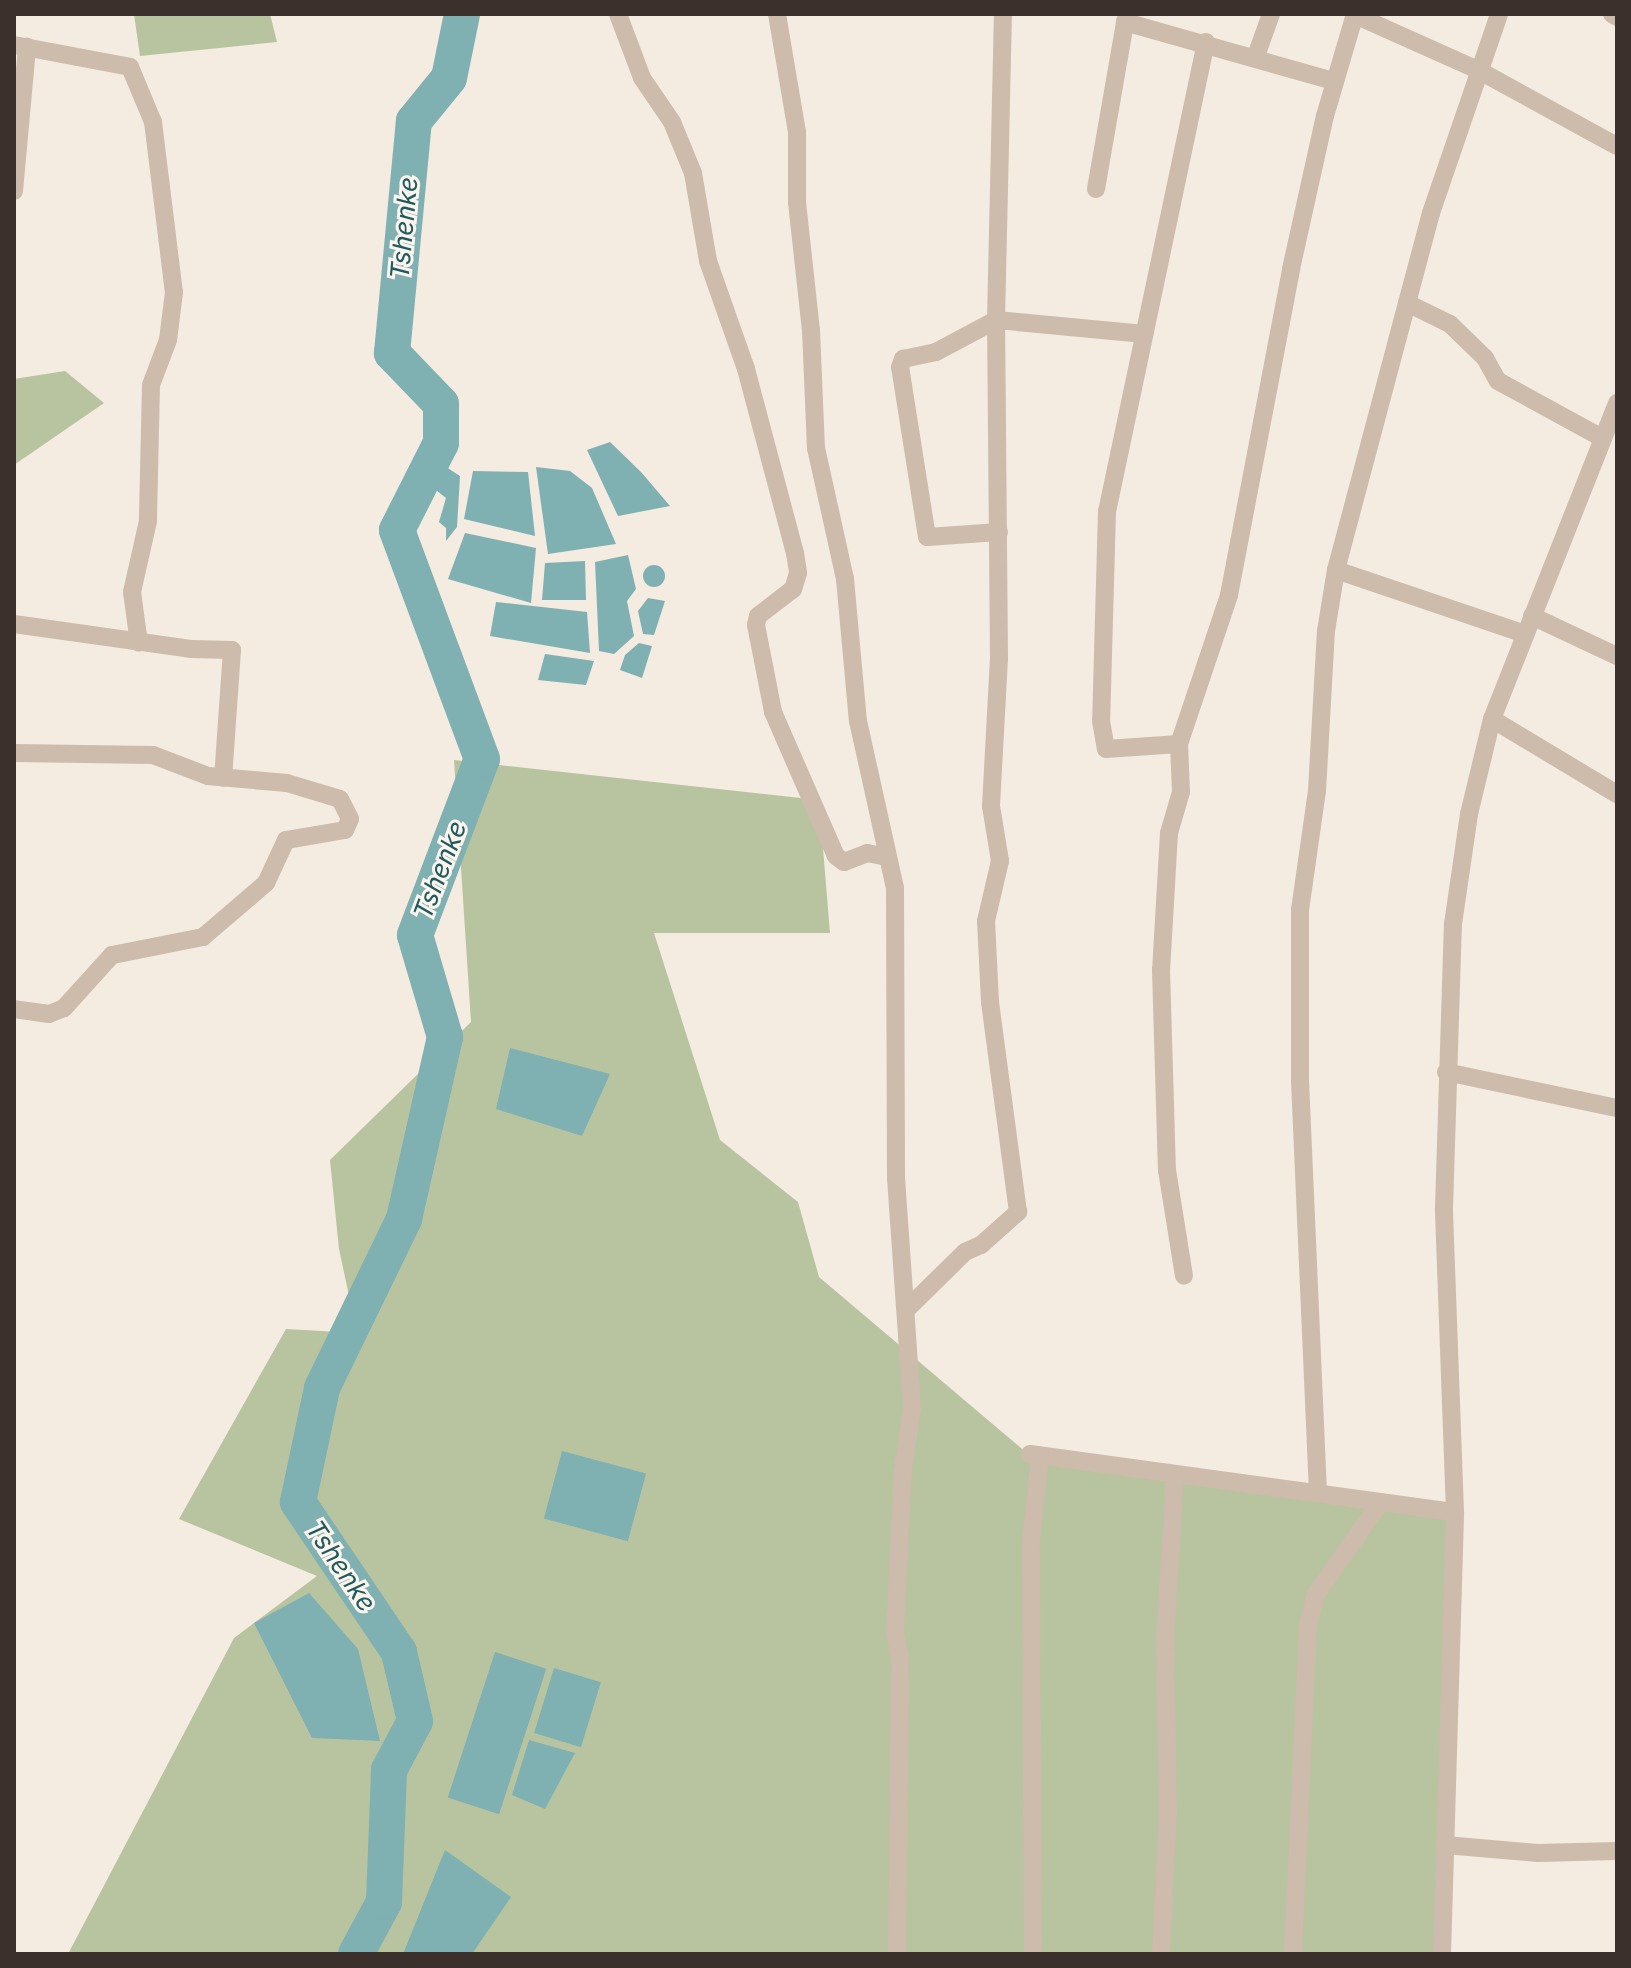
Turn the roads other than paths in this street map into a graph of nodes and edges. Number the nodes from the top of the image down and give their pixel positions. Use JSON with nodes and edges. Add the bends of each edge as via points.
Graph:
{"nodes":[{"id":1,"x":618,"y":14,"type":"edge"},
{"id":2,"x":777,"y":14,"type":"edge"},
{"id":3,"x":1003,"y":14,"type":"edge"},
{"id":4,"x":1271,"y":14,"type":"edge"},
{"id":5,"x":1499,"y":14,"type":"edge"},
{"id":6,"x":1355,"y":15,"type":"edge"},
{"id":7,"x":1126,"y":18,"type":"edge"},
{"id":8,"x":1206,"y":42,"type":"junction"},
{"id":9,"x":20,"y":46,"type":"edge"},
{"id":10,"x":1256,"y":56,"type":"junction"},
{"id":11,"x":1478,"y":70,"type":"junction"},
{"id":12,"x":1334,"y":81,"type":"junction"},
{"id":13,"x":1617,"y":146,"type":"edge"},
{"id":14,"x":1096,"y":189,"type":"dead end"},
{"id":15,"x":14,"y":191,"type":"edge"},
{"id":16,"x":1407,"y":303,"type":"junction"},
{"id":17,"x":996,"y":320,"type":"junction"},
{"id":18,"x":1144,"y":334,"type":"junction"},
{"id":19,"x":1617,"y":403,"type":"edge"},
{"id":20,"x":1608,"y":434,"type":"edge"},
{"id":21,"x":999,"y":532,"type":"junction"},
{"id":22,"x":1336,"y":570,"type":"junction"},
{"id":23,"x":14,"y":624,"type":"edge"},
{"id":24,"x":1529,"y":625,"type":"junction"},
{"id":25,"x":139,"y":643,"type":"junction"},
{"id":26,"x":1617,"y":656,"type":"edge"},
{"id":27,"x":1492,"y":719,"type":"junction"},
{"id":28,"x":1179,"y":744,"type":"junction"},
{"id":29,"x":14,"y":753,"type":"edge"},
{"id":30,"x":223,"y":778,"type":"junction"},
{"id":31,"x":1617,"y":794,"type":"edge"},
{"id":32,"x":887,"y":857,"type":"junction"},
{"id":33,"x":14,"y":1009,"type":"edge"},
{"id":34,"x":1446,"y":1072,"type":"junction"},
{"id":35,"x":1617,"y":1108,"type":"edge"},
{"id":36,"x":1184,"y":1276,"type":"dead end"},
{"id":37,"x":908,"y":1308,"type":"junction"},
{"id":38,"x":1175,"y":1475,"type":"junction"},
{"id":39,"x":1318,"y":1493,"type":"junction"},
{"id":40,"x":1380,"y":1503,"type":"junction"},
{"id":41,"x":1455,"y":1512,"type":"junction"},
{"id":42,"x":1445,"y":1845,"type":"junction"},
{"id":43,"x":1617,"y":1851,"type":"edge"},
{"id":44,"x":897,"y":1954,"type":"edge"},
{"id":45,"x":1033,"y":1954,"type":"edge"},
{"id":46,"x":1161,"y":1954,"type":"edge"},
{"id":47,"x":1293,"y":1954,"type":"edge"},
{"id":48,"x":1442,"y":1954,"type":"edge"}],
"edges":[{"from":1,"to":32,"type":"street","via":[[626,44],[672,122],[693,173],[708,261],[746,369],[795,553],[798,573],[793,589],[758,616],[756,625],[773,712],[836,856],[844,862],[867,853]]},
{"from":2,"to":32,"type":"street","via":[[797,132],[797,202],[811,330],[816,448],[843,565],[858,721],[881,809]]},
{"from":3,"to":17,"type":"street"},
{"from":4,"to":10,"type":"street"},
{"from":5,"to":11,"type":"street"},
{"from":6,"to":11,"type":"street"},
{"from":6,"to":12,"type":"street"},
{"from":7,"to":8,"type":"street"},
{"from":7,"to":14,"type":"street"},
{"from":8,"to":10,"type":"street"},
{"from":8,"to":18,"type":"street"},
{"from":9,"to":15,"type":"street"},
{"from":9,"to":25,"type":"street","via":[[130,67],[153,122],[174,292],[168,340],[151,385],[148,521],[132,592]]},
{"from":10,"to":12,"type":"street"},
{"from":11,"to":13,"type":"street"},
{"from":11,"to":16,"type":"street"},
{"from":12,"to":28,"type":"street","via":[[1291,269],[1229,595]]},
{"from":16,"to":20,"type":"street","via":[[1450,324],[1485,358],[1498,381]]},
{"from":16,"to":22,"type":"street"},
{"from":17,"to":18,"type":"street"},
{"from":17,"to":21,"type":"street"},
{"from":17,"to":21,"type":"street","via":[[936,352],[909,355],[900,367],[927,537]]},
{"from":18,"to":28,"type":"street","via":[[1107,511],[1101,721],[1106,749]]},
{"from":19,"to":20,"type":"street"},
{"from":20,"to":24,"type":"street"},
{"from":21,"to":37,"type":"street","via":[[991,806],[1000,861],[988,904],[987,934],[1008,1165],[1018,1212],[981,1245],[965,1252]]},
{"from":22,"to":24,"type":"street"},
{"from":22,"to":39,"type":"street","via":[[1326,631],[1317,791],[1300,910],[1300,1080]]},
{"from":23,"to":25,"type":"street"},
{"from":24,"to":26,"type":"street"},
{"from":24,"to":27,"type":"street"},
{"from":25,"to":30,"type":"street","via":[[232,650]]},
{"from":27,"to":31,"type":"street"},
{"from":27,"to":34,"type":"street","via":[[1469,814],[1453,924]]},
{"from":28,"to":36,"type":"street","via":[[1181,792],[1169,833],[1161,970],[1167,1170]]},
{"from":29,"to":30,"type":"street","via":[[133,752]]},
{"from":30,"to":33,"type":"street","via":[[287,783],[340,799],[347,806],[349,824],[345,830],[286,840],[266,883],[203,937],[112,955],[64,1008],[49,1014]]},
{"from":32,"to":37,"type":"street","via":[[895,888],[896,1178]]},
{"from":34,"to":35,"type":"street"},
{"from":34,"to":41,"type":"street","via":[[1444,1208]]},
{"from":37,"to":44,"type":"street","via":[[912,1409],[903,1469],[895,1633],[900,1659]]},
{"from":38,"to":39,"type":"street"},
{"from":38,"to":45,"type":"street","via":[[1034,1454]]},
{"from":38,"to":46,"type":"street","via":[[1165,1642],[1168,1799]]},
{"from":39,"to":40,"type":"street"},
{"from":40,"to":41,"type":"street"},
{"from":40,"to":47,"type":"street","via":[[1316,1594],[1308,1625]]},
{"from":41,"to":42,"type":"street"},
{"from":42,"to":43,"type":"street","via":[[1538,1853]]},
{"from":42,"to":48,"type":"street"}]}
